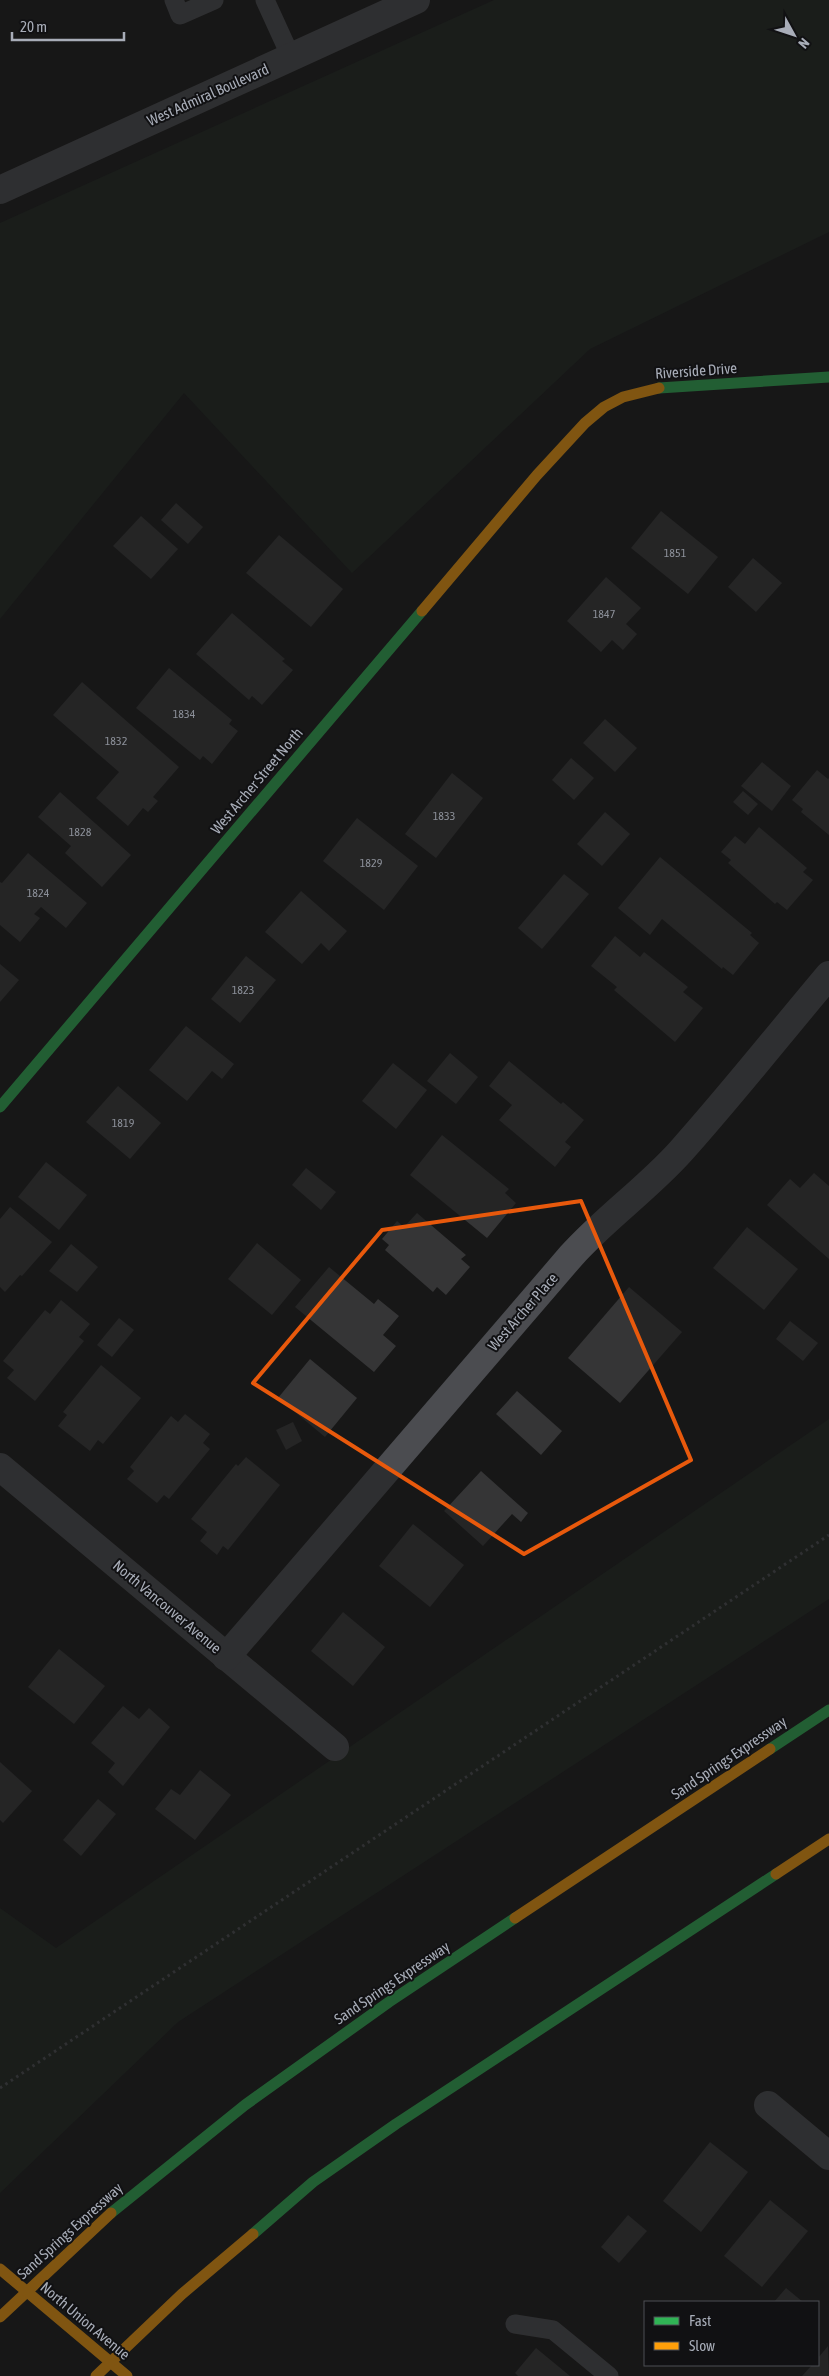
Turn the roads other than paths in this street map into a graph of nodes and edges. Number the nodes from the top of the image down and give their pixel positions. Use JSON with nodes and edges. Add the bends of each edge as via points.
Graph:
{"nodes":[{"id":1,"x":174,"y":0,"type":"edge"},
{"id":2,"x":214,"y":0,"type":"edge"},
{"id":3,"x":265,"y":0,"type":"edge"},
{"id":4,"x":416,"y":0,"type":"edge"},
{"id":5,"x":291,"y":58,"type":"junction"},
{"id":6,"x":0,"y":190,"type":"edge"},
{"id":7,"x":829,"y":377,"type":"edge"},
{"id":8,"x":537,"y":475,"type":"joint"},
{"id":9,"x":829,"y":975,"type":"edge"},
{"id":10,"x":0,"y":1107,"type":"edge"},
{"id":11,"x":0,"y":1467,"type":"edge"},
{"id":12,"x":226,"y":1657,"type":"junction"},
{"id":13,"x":829,"y":1710,"type":"edge"},
{"id":14,"x":335,"y":1747,"type":"dead end"},
{"id":15,"x":829,"y":1839,"type":"edge"},
{"id":16,"x":768,"y":2106,"type":"dead end"},
{"id":17,"x":829,"y":2156,"type":"edge"},
{"id":18,"x":0,"y":2269,"type":"edge"},
{"id":19,"x":0,"y":2317,"type":"edge"},
{"id":20,"x":515,"y":2324,"type":"dead end"},
{"id":21,"x":96,"y":2376,"type":"edge"},
{"id":22,"x":127,"y":2376,"type":"edge"},
{"id":23,"x":609,"y":2376,"type":"edge"}],
"edges":[{"from":1,"to":2,"type":"lane","via":[[180,15]]},
{"from":3,"to":5,"type":"lane"},
{"from":4,"to":5,"type":"street","name":"West Admiral Boulevard"},
{"from":5,"to":6,"type":"street","name":"West Admiral Boulevard"},
{"from":7,"to":8,"type":"main road","name":"Riverside Drive","via":[[653,388],[624,397],[604,407],[585,423]]},
{"from":8,"to":10,"type":"main road","name":"West Archer Street North"},
{"from":9,"to":12,"type":"street","name":"West Archer Place","via":[[682,1150],[571,1256]]},
{"from":11,"to":12,"type":"street","name":"North Vancouver Avenue"},
{"from":12,"to":14,"type":"street","name":"North Vancouver Avenue"},
{"from":13,"to":19,"type":"main road","name":"Sand Springs Expressway","via":[[389,2002],[245,2105],[107,2216]]},
{"from":15,"to":21,"type":"main road","via":[[312,2182],[182,2294]]},
{"from":16,"to":17,"type":"street"},
{"from":18,"to":22,"type":"main road","name":"North Union Avenue","bridge":true},
{"from":20,"to":23,"type":"lane","via":[[553,2330]]}]}
